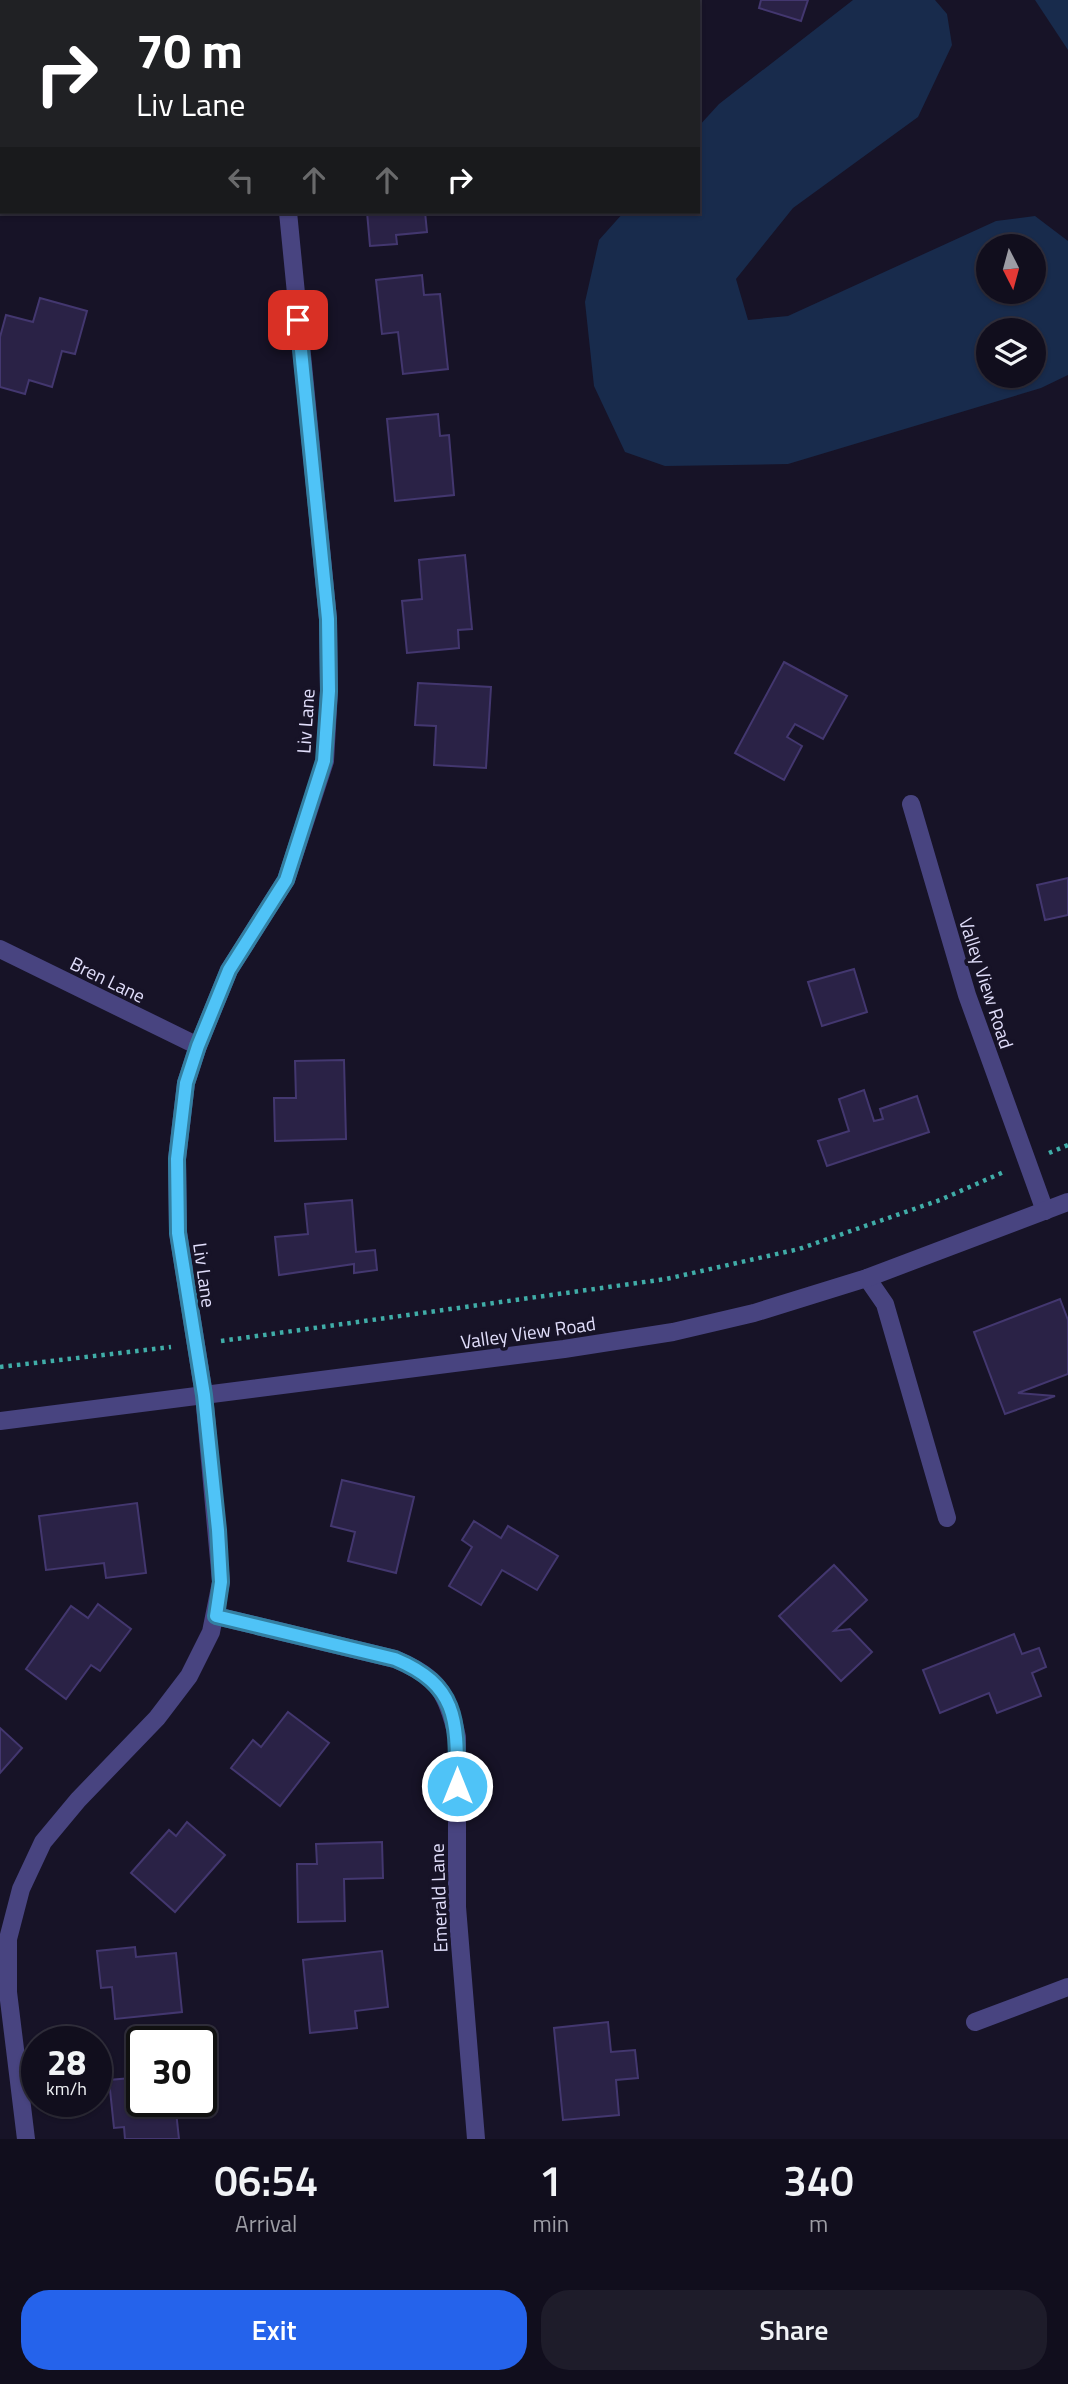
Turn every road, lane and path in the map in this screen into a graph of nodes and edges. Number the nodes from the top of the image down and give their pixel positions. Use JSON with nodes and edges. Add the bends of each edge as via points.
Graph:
{"nodes":[{"id":1,"x":288,"y":214,"type":"edge"},
{"id":2,"x":911,"y":804,"type":"dead end"},
{"id":3,"x":0,"y":949,"type":"edge"},
{"id":4,"x":198,"y":1046,"type":"junction"},
{"id":5,"x":1068,"y":1146,"type":"edge"},
{"id":6,"x":1026,"y":1162,"type":"junction"},
{"id":7,"x":1068,"y":1202,"type":"edge"},
{"id":8,"x":1045,"y":1211,"type":"junction"},
{"id":9,"x":867,"y":1278,"type":"junction"},
{"id":10,"x":194,"y":1344,"type":"junction"},
{"id":11,"x":0,"y":1367,"type":"edge"},
{"id":12,"x":204,"y":1395,"type":"junction"},
{"id":13,"x":0,"y":1421,"type":"edge"},
{"id":14,"x":947,"y":1518,"type":"dead end"},
{"id":15,"x":216,"y":1616,"type":"junction"},
{"id":16,"x":1068,"y":1987,"type":"edge"},
{"id":17,"x":975,"y":2022,"type":"dead end"},
{"id":18,"x":26,"y":2139,"type":"edge"},
{"id":19,"x":476,"y":2139,"type":"edge"}],
"edges":[{"from":1,"to":4,"type":"street","name":"Liv Lane","via":[[328,619],[324,761],[286,880],[229,970]]},
{"from":2,"to":6,"type":"street","name":"Valley View Road","via":[[967,995]]},
{"from":3,"to":4,"type":"street","name":"Bren Lane"},
{"from":4,"to":10,"type":"street","name":"Liv Lane","via":[[186,1083],[177,1159],[178,1233]]},
{"from":5,"to":6,"type":"path"},
{"from":6,"to":8,"type":"street","name":"Valley View Road"},
{"from":6,"to":10,"type":"path","via":[[940,1200],[799,1250],[679,1276]]},
{"from":7,"to":8,"type":"street","name":"Valley View Road"},
{"from":8,"to":9,"type":"street","name":"Valley View Road"},
{"from":9,"to":12,"type":"street","name":"Valley View Road","via":[[673,1332]]},
{"from":9,"to":14,"type":"street","via":[[885,1304]]},
{"from":10,"to":11,"type":"path"},
{"from":10,"to":12,"type":"street","name":"Liv Lane"},
{"from":12,"to":13,"type":"street","name":"Valley View Road"},
{"from":12,"to":15,"type":"street","name":"Liv Lane","via":[[221,1582]]},
{"from":15,"to":18,"type":"street","name":"Liv Lane","via":[[189,1676],[157,1718],[43,1842],[21,1889],[8,1939],[8,1992]]},
{"from":15,"to":19,"type":"street","name":"Emerald Lane","via":[[395,1659],[420,1669],[440,1686],[452,1710],[457,1737],[457,1907]]},
{"from":16,"to":17,"type":"street"}]}
